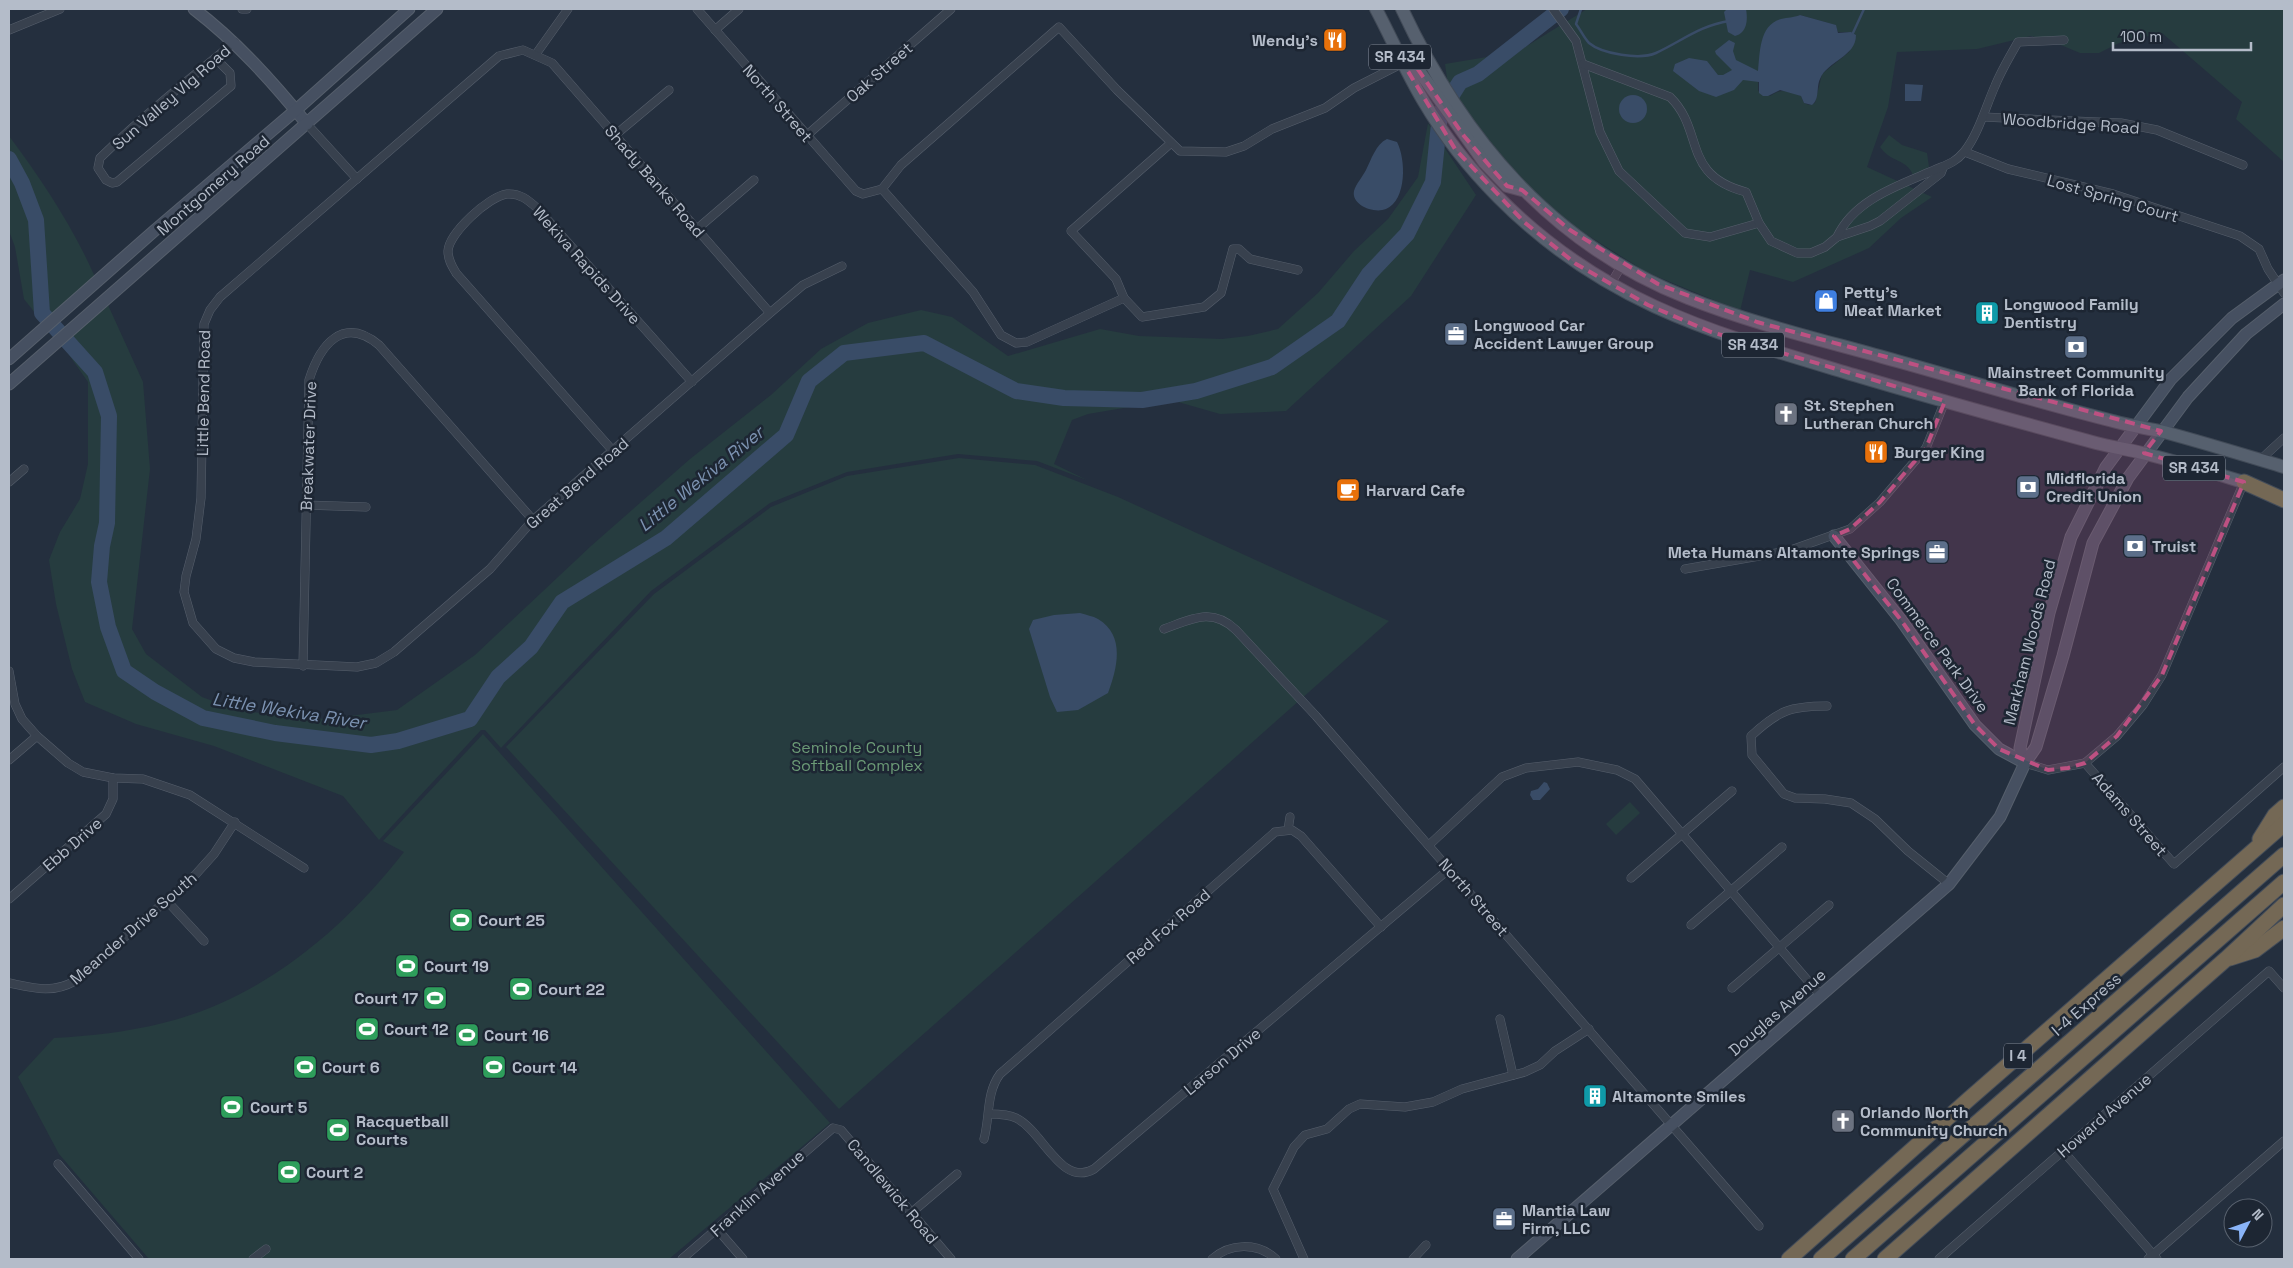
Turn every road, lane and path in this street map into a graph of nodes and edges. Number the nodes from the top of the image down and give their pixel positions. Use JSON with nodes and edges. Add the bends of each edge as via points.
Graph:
{"nodes":[{"id":1,"x":60,"y":9,"type":"edge"},
{"id":2,"x":194,"y":9,"type":"edge"},
{"id":3,"x":242,"y":9,"type":"edge"},
{"id":4,"x":247,"y":9,"type":"edge"},
{"id":5,"x":409,"y":9,"type":"edge"},
{"id":6,"x":437,"y":9,"type":"edge"},
{"id":7,"x":568,"y":9,"type":"edge"},
{"id":8,"x":697,"y":9,"type":"edge"},
{"id":9,"x":739,"y":9,"type":"edge"},
{"id":10,"x":951,"y":9,"type":"edge"},
{"id":11,"x":1376,"y":9,"type":"edge"},
{"id":12,"x":1402,"y":9,"type":"edge"},
{"id":13,"x":1553,"y":9,"type":"edge"},
{"id":14,"x":9,"y":30,"type":"edge"},
{"id":15,"x":715,"y":30,"type":"junction"},
{"id":16,"x":2064,"y":40,"type":"dead end"},
{"id":17,"x":235,"y":42,"type":"junction"},
{"id":18,"x":536,"y":54,"type":"junction"},
{"id":19,"x":216,"y":58,"type":"junction"},
{"id":20,"x":1403,"y":63,"type":"junction"},
{"id":21,"x":1583,"y":64,"type":"junction"},
{"id":22,"x":669,"y":90,"type":"dead end"},
{"id":23,"x":296,"y":110,"type":"junction"},
{"id":24,"x":1982,"y":117,"type":"junction"},
{"id":25,"x":307,"y":124,"type":"junction"},
{"id":26,"x":614,"y":136,"type":"junction"},
{"id":27,"x":806,"y":136,"type":"junction"},
{"id":28,"x":1171,"y":143,"type":"junction"},
{"id":29,"x":1965,"y":152,"type":"junction"},
{"id":30,"x":2243,"y":165,"type":"dead end"},
{"id":31,"x":1942,"y":168,"type":"junction"},
{"id":32,"x":357,"y":179,"type":"junction"},
{"id":33,"x":754,"y":180,"type":"dead end"},
{"id":34,"x":882,"y":189,"type":"junction"},
{"id":35,"x":1522,"y":190,"type":"junction"},
{"id":36,"x":1759,"y":223,"type":"junction"},
{"id":37,"x":697,"y":230,"type":"junction"},
{"id":38,"x":1837,"y":237,"type":"junction"},
{"id":39,"x":1622,"y":265,"type":"junction"},
{"id":40,"x":842,"y":266,"type":"dead end"},
{"id":41,"x":1298,"y":270,"type":"dead end"},
{"id":42,"x":1610,"y":285,"type":"junction"},
{"id":43,"x":2282,"y":286,"type":"edge"},
{"id":44,"x":1124,"y":298,"type":"junction"},
{"id":45,"x":2284,"y":304,"type":"edge"},
{"id":46,"x":770,"y":313,"type":"junction"},
{"id":47,"x":9,"y":359,"type":"edge"},
{"id":48,"x":692,"y":382,"type":"junction"},
{"id":49,"x":9,"y":384,"type":"edge"},
{"id":50,"x":1945,"y":401,"type":"junction"},
{"id":51,"x":2135,"y":426,"type":"junction"},
{"id":52,"x":2161,"y":431,"type":"junction"},
{"id":53,"x":2284,"y":438,"type":"edge"},
{"id":54,"x":2118,"y":448,"type":"junction"},
{"id":55,"x":613,"y":451,"type":"junction"},
{"id":56,"x":2144,"y":453,"type":"junction"},
{"id":57,"x":2260,"y":460,"type":"junction"},
{"id":58,"x":2284,"y":467,"type":"edge"},
{"id":59,"x":24,"y":469,"type":"dead end"},
{"id":60,"x":9,"y":482,"type":"edge"},
{"id":61,"x":2244,"y":482,"type":"junction"},
{"id":62,"x":2284,"y":494,"type":"edge"},
{"id":63,"x":2284,"y":500,"type":"edge"},
{"id":64,"x":305,"y":505,"type":"junction"},
{"id":65,"x":366,"y":507,"type":"dead end"},
{"id":66,"x":533,"y":520,"type":"junction"},
{"id":67,"x":1834,"y":536,"type":"junction"},
{"id":68,"x":1685,"y":569,"type":"dead end"},
{"id":69,"x":1164,"y":629,"type":"dead end"},
{"id":70,"x":304,"y":666,"type":"junction"},
{"id":71,"x":9,"y":671,"type":"edge"},
{"id":72,"x":1827,"y":706,"type":"dead end"},
{"id":73,"x":37,"y":736,"type":"junction"},
{"id":74,"x":9,"y":760,"type":"edge"},
{"id":75,"x":2026,"y":763,"type":"junction"},
{"id":76,"x":2085,"y":763,"type":"junction"},
{"id":77,"x":2284,"y":767,"type":"edge"},
{"id":78,"x":113,"y":778,"type":"junction"},
{"id":79,"x":1732,"y":791,"type":"dead end"},
{"id":80,"x":2284,"y":806,"type":"edge"},
{"id":81,"x":1290,"y":817,"type":"dead end"},
{"id":82,"x":234,"y":822,"type":"junction"},
{"id":83,"x":2284,"y":824,"type":"edge"},
{"id":84,"x":1288,"y":830,"type":"junction"},
{"id":85,"x":1682,"y":833,"type":"junction"},
{"id":86,"x":1429,"y":845,"type":"junction"},
{"id":87,"x":1782,"y":847,"type":"dead end"},
{"id":88,"x":2284,"y":855,"type":"edge"},
{"id":89,"x":2248,"y":856,"type":"junction"},
{"id":90,"x":304,"y":868,"type":"dead end"},
{"id":91,"x":1449,"y":869,"type":"junction"},
{"id":92,"x":1631,"y":878,"type":"dead end"},
{"id":93,"x":2284,"y":882,"type":"edge"},
{"id":94,"x":1949,"y":884,"type":"junction"},
{"id":95,"x":1731,"y":889,"type":"junction"},
{"id":96,"x":9,"y":899,"type":"edge"},
{"id":97,"x":168,"y":900,"type":"junction"},
{"id":98,"x":1829,"y":905,"type":"dead end"},
{"id":99,"x":2284,"y":905,"type":"edge"},
{"id":100,"x":1691,"y":925,"type":"dead end"},
{"id":101,"x":1381,"y":927,"type":"junction"},
{"id":102,"x":2284,"y":928,"type":"edge"},
{"id":103,"x":204,"y":941,"type":"dead end"},
{"id":104,"x":1779,"y":948,"type":"junction"},
{"id":105,"x":2226,"y":959,"type":"junction"},
{"id":106,"x":9,"y":983,"type":"edge"},
{"id":107,"x":1732,"y":988,"type":"dead end"},
{"id":108,"x":2284,"y":988,"type":"edge"},
{"id":109,"x":1821,"y":996,"type":"junction"},
{"id":110,"x":1500,"y":1019,"type":"dead end"},
{"id":111,"x":1589,"y":1029,"type":"junction"},
{"id":112,"x":1514,"y":1076,"type":"junction"},
{"id":113,"x":989,"y":1114,"type":"junction"},
{"id":114,"x":1673,"y":1126,"type":"junction"},
{"id":115,"x":833,"y":1128,"type":"joint"},
{"id":116,"x":984,"y":1139,"type":"dead end"},
{"id":117,"x":2284,"y":1140,"type":"edge"},
{"id":118,"x":2063,"y":1151,"type":"junction"},
{"id":119,"x":58,"y":1164,"type":"dead end"},
{"id":120,"x":957,"y":1174,"type":"dead end"},
{"id":121,"x":912,"y":1213,"type":"junction"},
{"id":122,"x":1759,"y":1226,"type":"dead end"},
{"id":123,"x":717,"y":1229,"type":"junction"},
{"id":124,"x":1426,"y":1245,"type":"dead end"},
{"id":125,"x":266,"y":1249,"type":"dead end"},
{"id":126,"x":2153,"y":1258,"type":"edge"},
{"id":127,"x":139,"y":1259,"type":"edge"},
{"id":128,"x":253,"y":1259,"type":"edge"},
{"id":129,"x":682,"y":1259,"type":"edge"},
{"id":130,"x":742,"y":1259,"type":"edge"},
{"id":131,"x":951,"y":1259,"type":"edge"},
{"id":132,"x":1212,"y":1259,"type":"edge"},
{"id":133,"x":1276,"y":1259,"type":"edge"},
{"id":134,"x":1304,"y":1259,"type":"edge"},
{"id":135,"x":1413,"y":1259,"type":"edge"},
{"id":136,"x":1518,"y":1259,"type":"edge"},
{"id":137,"x":1790,"y":1259,"type":"edge"},
{"id":138,"x":1821,"y":1259,"type":"edge"},
{"id":139,"x":1853,"y":1259,"type":"edge"},
{"id":140,"x":1885,"y":1259,"type":"edge"},
{"id":141,"x":1939,"y":1259,"type":"edge"}],
"edges":[{"from":1,"to":14,"type":"street"},
{"from":2,"to":17,"type":"main road"},
{"from":3,"to":4,"type":"street"},
{"from":5,"to":23,"type":"main road","name":"Montgomery Road"},
{"from":6,"to":25,"type":"main road","name":"Montgomery Road"},
{"from":7,"to":18,"type":"street"},
{"from":8,"to":15,"type":"street","name":"North Street"},
{"from":9,"to":15,"type":"street"},
{"from":10,"to":27,"type":"street","name":"Oak Street"},
{"from":11,"to":20,"type":"main road","number":"SR 434"},
{"from":12,"to":35,"type":"main road","number":"SR 434","via":[[1431,66],[1460,111]]},
{"from":13,"to":21,"type":"street","via":[[1576,41]]},
{"from":15,"to":27,"type":"street","name":"North Street"},
{"from":16,"to":24,"type":"street","name":"Woodbridge Road","via":[[2018,42]]},
{"from":17,"to":19,"type":"street","name":"Sun Valley Vlg Road"},
{"from":17,"to":23,"type":"main road"},
{"from":18,"to":26,"type":"street","name":"Shady Banks Road","via":[[552,63]]},
{"from":18,"to":32,"type":"street","name":"Little Bend Road","via":[[523,50],[499,56]]},
{"from":19,"to":19,"type":"street","name":"Sun Valley Vlg Road","via":[[230,73],[231,86],[116,182],[106,180],[97,163],[106,152]]},
{"from":20,"to":28,"type":"street","via":[[1354,88],[1325,108],[1272,129],[1244,146],[1226,152],[1200,152],[1180,151]]},
{"from":20,"to":35,"type":"main road","via":[[1417,68],[1484,162],[1507,186]]},
{"from":20,"to":42,"type":"main road","number":"SR 434","via":[[1425,104],[1455,148],[1497,196],[1576,264]]},
{"from":21,"to":36,"type":"street","name":"Woodbridge Road","via":[[1670,97],[1679,105],[1696,154],[1706,169],[1725,187],[1746,192]]},
{"from":21,"to":36,"type":"street","via":[[1600,132],[1619,171],[1640,193],[1685,233],[1710,237]]},
{"from":22,"to":26,"type":"street"},
{"from":23,"to":25,"type":"main road"},
{"from":23,"to":47,"type":"main road","name":"Montgomery Road"},
{"from":24,"to":29,"type":"street","name":"Woodbridge Road"},
{"from":24,"to":30,"type":"street","name":"Woodbridge Road","via":[[2121,123],[2157,130]]},
{"from":25,"to":32,"type":"street"},
{"from":25,"to":49,"type":"main road","name":"Montgomery Road"},
{"from":26,"to":37,"type":"street","name":"Shady Banks Road"},
{"from":27,"to":34,"type":"street","name":"North Street","via":[[856,190],[863,194]]},
{"from":28,"to":34,"type":"street","via":[[1059,27],[901,165]]},
{"from":28,"to":44,"type":"street","via":[[1071,231],[1116,279]]},
{"from":29,"to":31,"type":"street","name":"Woodbridge Road"},
{"from":29,"to":43,"type":"street","name":"Lost Spring Court","via":[[2008,169],[2112,194],[2240,236],[2259,249],[2268,269]]},
{"from":31,"to":38,"type":"street","name":"Woodbridge Road","via":[[1880,220]]},
{"from":31,"to":38,"type":"street","name":"Woodbridge Road","via":[[1873,198],[1841,228]]},
{"from":32,"to":70,"type":"street","name":"Little Bend Road","via":[[220,297],[204,324],[201,498],[184,592],[188,606],[193,623],[216,649],[234,658],[254,662]]},
{"from":33,"to":37,"type":"street"},
{"from":34,"to":44,"type":"street","via":[[973,292],[1000,335],[1009,341],[1027,342]]},
{"from":35,"to":39,"type":"main road","number":"SR 434","via":[[1570,230]]},
{"from":36,"to":38,"type":"street","name":"Woodbridge Road","via":[[1771,241],[1797,253],[1810,253]]},
{"from":37,"to":46,"type":"street","name":"Shady Banks Road"},
{"from":39,"to":42,"type":"street"},
{"from":39,"to":51,"type":"main road","number":"SR 434","via":[[1685,297],[1757,322]]},
{"from":40,"to":46,"type":"street","name":"Great Bend Road","via":[[803,285]]},
{"from":41,"to":44,"type":"street","via":[[1250,259],[1239,249],[1233,249],[1221,293],[1204,307],[1142,317]]},
{"from":42,"to":50,"type":"main road","number":"SR 434","via":[[1711,332]]},
{"from":43,"to":51,"type":"main road","name":"Markham Woods Road","via":[[2232,318],[2171,379]]},
{"from":45,"to":52,"type":"main road","name":"Markham Woods Road","via":[[2246,334],[2188,396]]},
{"from":46,"to":48,"type":"street","name":"Great Bend Road"},
{"from":48,"to":55,"type":"street","name":"Great Bend Road"},
{"from":48,"to":55,"type":"street","name":"Wekiva Rapids Drive","via":[[526,198],[505,194],[485,205],[450,240],[449,261],[456,273]]},
{"from":50,"to":54,"type":"main road","number":"SR 434"},
{"from":50,"to":67,"type":"street","via":[[1926,448],[1873,509],[1850,529]]},
{"from":51,"to":52,"type":"main road","number":"SR 434"},
{"from":51,"to":54,"type":"main road","name":"Markham Woods Road"},
{"from":52,"to":56,"type":"main road","name":"Markham Woods Road"},
{"from":52,"to":57,"type":"main road","number":"SR 434"},
{"from":53,"to":57,"type":"street"},
{"from":54,"to":56,"type":"main road","number":"SR 434"},
{"from":54,"to":75,"type":"main road","name":"Markham Woods Road","via":[[2071,537],[2049,613],[2020,748]]},
{"from":55,"to":66,"type":"street","name":"Great Bend Road"},
{"from":56,"to":61,"type":"main road","number":"SR 434"},
{"from":56,"to":75,"type":"main road","name":"Markham Woods Road","via":[[2093,543],[2036,747]]},
{"from":57,"to":58,"type":"main road","number":"SR 434"},
{"from":59,"to":60,"type":"street"},
{"from":61,"to":62,"type":"main road","number":"SR 434"},
{"from":61,"to":63,"type":"highway"},
{"from":61,"to":76,"type":"street","name":"Commerce Park Drive","via":[[2162,674],[2143,705],[2117,736]]},
{"from":64,"to":65,"type":"street"},
{"from":64,"to":66,"type":"street","name":"Breakwater Drive","via":[[309,380],[315,361],[324,348],[337,336],[356,332],[370,337],[379,345]]},
{"from":64,"to":70,"type":"street","name":"Breakwater Drive"},
{"from":66,"to":70,"type":"street","name":"Great Bend Road","via":[[490,569],[394,652],[376,663],[357,667]]},
{"from":67,"to":68,"type":"street","via":[[1788,551]]},
{"from":67,"to":75,"type":"main road","name":"Commerce Park Drive","via":[[1901,620],[1976,725],[1999,749]]},
{"from":69,"to":86,"type":"street","name":"North Street","via":[[1204,616],[1226,620],[1316,716]]},
{"from":71,"to":73,"type":"street","via":[[15,704],[22,719]]},
{"from":72,"to":94,"type":"street","via":[[1798,706],[1768,722],[1751,736],[1752,755],[1784,794],[1851,803],[1875,819]]},
{"from":73,"to":74,"type":"street"},
{"from":73,"to":78,"type":"street","via":[[83,772]]},
{"from":75,"to":76,"type":"street","name":"Commerce Park Drive","via":[[2048,770]]},
{"from":75,"to":94,"type":"main road","name":"Douglas Avenue","via":[[2000,818]]},
{"from":76,"to":77,"type":"street","name":"Adams Street","via":[[2174,864]]},
{"from":78,"to":82,"type":"street","via":[[142,779],[165,785],[190,795]]},
{"from":78,"to":96,"type":"street","name":"Ebb Drive","via":[[113,799],[106,814]]},
{"from":79,"to":85,"type":"street"},
{"from":80,"to":89,"type":"highway"},
{"from":81,"to":84,"type":"street"},
{"from":82,"to":90,"type":"street"},
{"from":82,"to":97,"type":"street","name":"Meander Drive South","via":[[214,854]]},
{"from":83,"to":89,"type":"highway","number":"I 4"},
{"from":84,"to":101,"type":"street","via":[[1301,836]]},
{"from":84,"to":113,"type":"street","name":"Red Fox Road","via":[[1275,832],[1000,1074],[993,1083]]},
{"from":85,"to":86,"type":"street","via":[[1635,779],[1609,767],[1578,762],[1526,768],[1502,777]]},
{"from":85,"to":92,"type":"street"},
{"from":85,"to":95,"type":"street"},
{"from":86,"to":91,"type":"street","name":"North Street"},
{"from":87,"to":95,"type":"street"},
{"from":88,"to":138,"type":"highway","name":"I-4 Express"},
{"from":89,"to":137,"type":"highway","number":"I 4","via":[[1976,1092]]},
{"from":91,"to":101,"type":"street","name":"Larson Drive"},
{"from":91,"to":111,"type":"street","name":"North Street"},
{"from":93,"to":139,"type":"highway"},
{"from":94,"to":109,"type":"main road","name":"Douglas Avenue"},
{"from":95,"to":100,"type":"street"},
{"from":95,"to":104,"type":"street"},
{"from":97,"to":103,"type":"street"},
{"from":97,"to":106,"type":"street","name":"Meander Drive South","via":[[64,987],[43,990]]},
{"from":98,"to":104,"type":"street"},
{"from":99,"to":105,"type":"highway"},
{"from":101,"to":113,"type":"street","name":"Larson Drive","via":[[1084,1175],[1073,1174],[1064,1168],[1017,1119]]},
{"from":102,"to":105,"type":"highway","via":[[2255,950]]},
{"from":104,"to":107,"type":"street"},
{"from":104,"to":109,"type":"street"},
{"from":105,"to":140,"type":"highway"},
{"from":108,"to":118,"type":"street","name":"Howard Avenue","via":[[2269,971]]},
{"from":109,"to":114,"type":"main road","name":"Douglas Avenue"},
{"from":110,"to":112,"type":"street"},
{"from":111,"to":112,"type":"street","via":[[1555,1050],[1540,1065]]},
{"from":111,"to":114,"type":"street","name":"North Street"},
{"from":112,"to":134,"type":"street","via":[[1462,1089],[1433,1102],[1405,1107],[1360,1104],[1349,1109],[1327,1129],[1306,1135],[1294,1147],[1273,1189]]},
{"from":113,"to":116,"type":"street","name":"Red Fox Road"},
{"from":114,"to":122,"type":"street","name":"North Street"},
{"from":114,"to":136,"type":"main road","name":"Douglas Avenue"},
{"from":115,"to":121,"type":"street","name":"Candlewick Road","via":[[841,1130]]},
{"from":115,"to":123,"type":"street","name":"Franklin Avenue"},
{"from":117,"to":126,"type":"street"},
{"from":118,"to":126,"type":"street"},
{"from":118,"to":141,"type":"street","name":"Howard Avenue"},
{"from":119,"to":127,"type":"street"},
{"from":120,"to":121,"type":"street"},
{"from":121,"to":131,"type":"street","name":"Candlewick Road"},
{"from":123,"to":129,"type":"street","name":"Franklin Avenue"},
{"from":123,"to":130,"type":"street"},
{"from":124,"to":135,"type":"street"},
{"from":125,"to":128,"type":"street"},
{"from":132,"to":133,"type":"street","via":[[1234,1246],[1252,1247]]}]}
